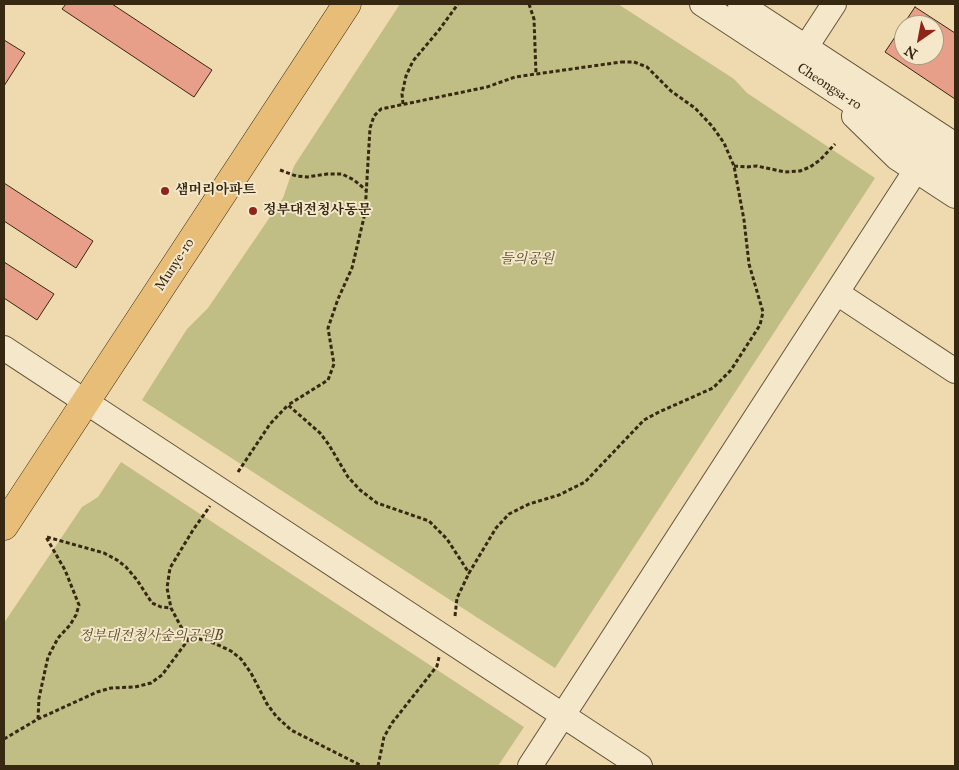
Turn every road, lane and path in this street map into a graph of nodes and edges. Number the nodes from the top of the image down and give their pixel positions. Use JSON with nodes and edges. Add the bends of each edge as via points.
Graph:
{"nodes":[{"id":1,"x":347,"y":4,"type":"edge"},
{"id":2,"x":458,"y":4,"type":"edge"},
{"id":3,"x":529,"y":4,"type":"edge"},
{"id":4,"x":702,"y":4,"type":"edge"},
{"id":5,"x":740,"y":4,"type":"edge"},
{"id":6,"x":834,"y":4,"type":"edge"},
{"id":7,"x":806,"y":47,"type":"junction"},
{"id":8,"x":823,"y":70,"type":"junction"},
{"id":9,"x":536,"y":74,"type":"junction"},
{"id":10,"x":403,"y":104,"type":"junction"},
{"id":11,"x":955,"y":127,"type":"edge"},
{"id":12,"x":836,"y":144,"type":"dead end"},
{"id":13,"x":955,"y":145,"type":"edge"},
{"id":14,"x":734,"y":166,"type":"junction"},
{"id":15,"x":280,"y":170,"type":"dead end"},
{"id":16,"x":916,"y":170,"type":"junction"},
{"id":17,"x":955,"y":170,"type":"edge"},
{"id":18,"x":366,"y":191,"type":"junction"},
{"id":19,"x":955,"y":196,"type":"edge"},
{"id":20,"x":837,"y":293,"type":"junction"},
{"id":21,"x":4,"y":348,"type":"edge"},
{"id":22,"x":955,"y":371,"type":"edge"},
{"id":23,"x":85,"y":402,"type":"junction"},
{"id":24,"x":288,"y":405,"type":"junction"},
{"id":25,"x":238,"y":472,"type":"dead end"},
{"id":26,"x":210,"y":506,"type":"dead end"},
{"id":27,"x":4,"y":526,"type":"edge"},
{"id":28,"x":469,"y":573,"type":"junction"},
{"id":29,"x":171,"y":608,"type":"junction"},
{"id":30,"x":454,"y":616,"type":"dead end"},
{"id":31,"x":188,"y":640,"type":"junction"},
{"id":32,"x":439,"y":657,"type":"dead end"},
{"id":33,"x":563,"y":716,"type":"junction"},
{"id":34,"x":38,"y":719,"type":"junction"},
{"id":35,"x":4,"y":739,"type":"edge"},
{"id":36,"x":362,"y":766,"type":"edge"},
{"id":37,"x":378,"y":766,"type":"edge"},
{"id":38,"x":530,"y":766,"type":"edge"},
{"id":39,"x":640,"y":766,"type":"edge"}],
"edges":[{"from":1,"to":23,"type":"main road","name":"Munye-ro"},
{"from":2,"to":10,"type":"path","via":[[414,61],[406,76]]},
{"from":3,"to":9,"type":"path","via":[[534,19]]},
{"from":4,"to":8,"type":"street","name":"Cheongsa-ro"},
{"from":5,"to":7,"type":"street","name":"Cheongsa-ro"},
{"from":6,"to":7,"type":"street"},
{"from":7,"to":8,"type":"street","name":"Cheongsa-ro"},
{"from":8,"to":11,"type":"street","via":[[923,106]]},
{"from":8,"to":13,"type":"street","name":"Cheongsa-ro"},
{"from":8,"to":16,"type":"street","via":[[897,158]]},
{"from":8,"to":17,"type":"street","name":"Cheongsa-ro"},
{"from":9,"to":10,"type":"path"},
{"from":9,"to":14,"type":"path","via":[[621,62],[647,67],[671,91],[696,108],[712,126]]},
{"from":10,"to":18,"type":"path","via":[[382,109],[374,116],[367,149]]},
{"from":12,"to":14,"type":"path","via":[[810,168],[784,172],[757,166]]},
{"from":14,"to":28,"type":"path","via":[[749,264],[763,312],[760,325],[741,355],[713,388],[644,420],[585,482],[509,514],[496,528]]},
{"from":15,"to":18,"type":"path","via":[[307,177],[342,174]]},
{"from":16,"to":19,"type":"street"},
{"from":16,"to":20,"type":"street"},
{"from":18,"to":24,"type":"path","via":[[365,213],[352,268],[328,328],[334,364],[328,380]]},
{"from":20,"to":22,"type":"street"},
{"from":20,"to":33,"type":"street"},
{"from":21,"to":23,"type":"street"},
{"from":23,"to":27,"type":"main road","name":"Munye-ro"},
{"from":23,"to":33,"type":"street"},
{"from":24,"to":25,"type":"path","via":[[270,424]]},
{"from":24,"to":28,"type":"path","via":[[320,433],[360,490],[377,503],[429,521],[447,539]]},
{"from":26,"to":29,"type":"path","via":[[170,568],[167,588]]},
{"from":28,"to":30,"type":"path","via":[[456,598]]},
{"from":29,"to":31,"type":"path"},
{"from":29,"to":34,"type":"path","via":[[152,603],[137,580],[117,560],[46,537],[75,591],[78,605],[70,626],[58,638],[48,657]]},
{"from":31,"to":34,"type":"path","via":[[162,675],[151,682],[135,687],[111,688]]},
{"from":31,"to":36,"type":"path","via":[[197,638],[230,651],[241,659],[276,716],[291,730]]},
{"from":32,"to":37,"type":"path","via":[[437,666],[392,723],[384,738]]},
{"from":33,"to":38,"type":"street"},
{"from":33,"to":39,"type":"street"},
{"from":34,"to":35,"type":"path"}]}
